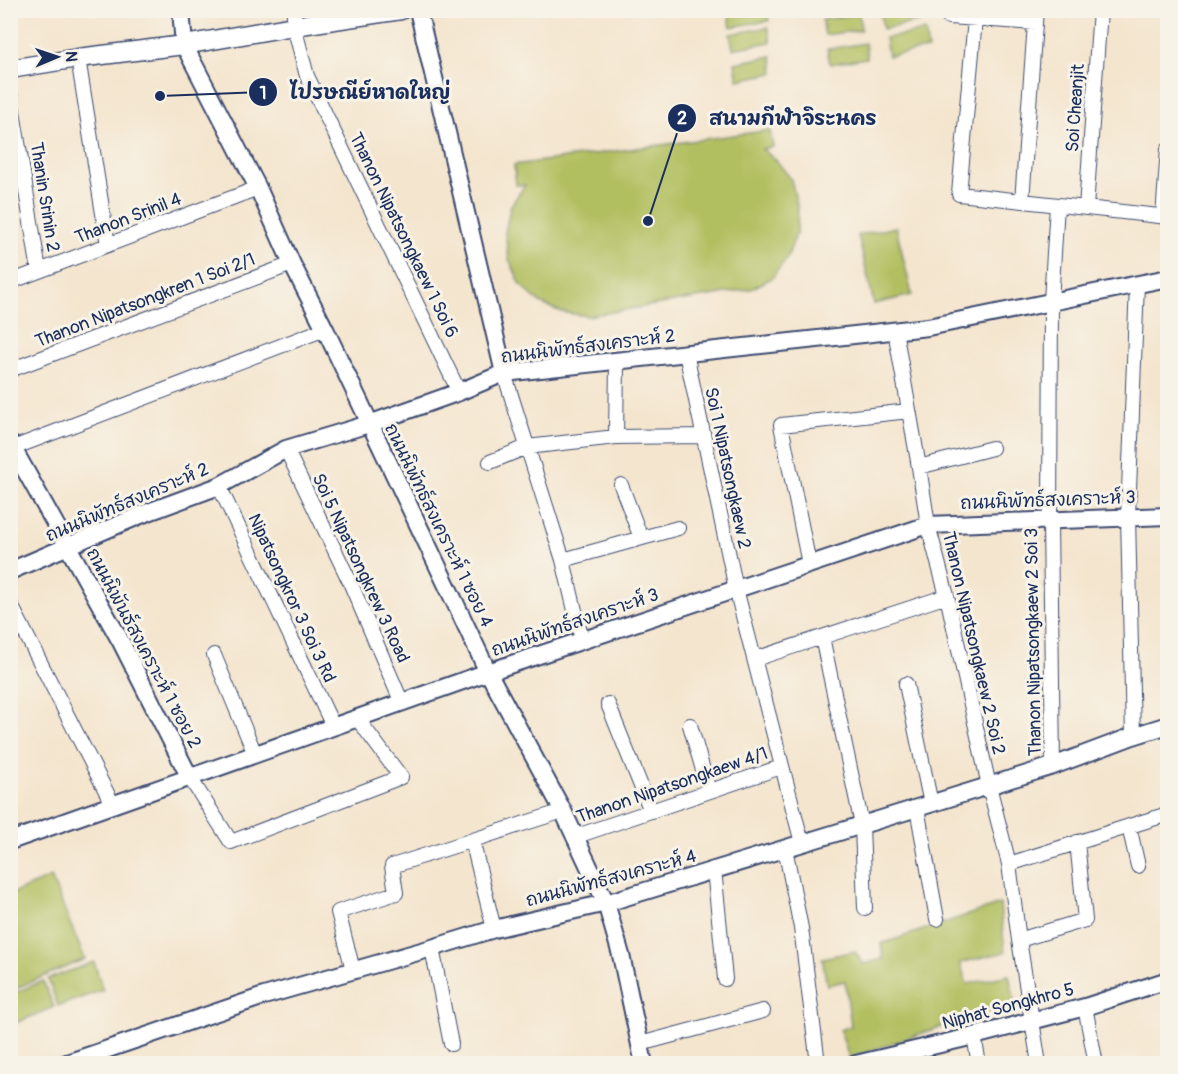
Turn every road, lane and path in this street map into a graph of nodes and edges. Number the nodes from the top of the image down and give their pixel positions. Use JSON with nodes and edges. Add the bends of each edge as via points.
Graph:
{"nodes":[{"id":1,"x":180,"y":10,"type":"edge"},
{"id":2,"x":400,"y":10,"type":"edge"},
{"id":3,"x":418,"y":10,"type":"edge"},
{"id":4,"x":948,"y":10,"type":"edge"},
{"id":5,"x":1100,"y":10,"type":"edge"},
{"id":6,"x":1035,"y":17,"type":"edge"},
{"id":7,"x":294,"y":18,"type":"edge"},
{"id":8,"x":975,"y":19,"type":"junction"},
{"id":9,"x":184,"y":45,"type":"junction"},
{"id":10,"x":78,"y":57,"type":"junction"},
{"id":11,"x":10,"y":69,"type":"edge"},
{"id":12,"x":10,"y":93,"type":"edge"},
{"id":13,"x":1167,"y":149,"type":"edge"},
{"id":14,"x":258,"y":188,"type":"junction"},
{"id":15,"x":1022,"y":201,"type":"junction"},
{"id":16,"x":1057,"y":204,"type":"junction"},
{"id":17,"x":1086,"y":208,"type":"junction"},
{"id":18,"x":1165,"y":217,"type":"edge"},
{"id":19,"x":108,"y":245,"type":"junction"},
{"id":20,"x":292,"y":264,"type":"junction"},
{"id":21,"x":39,"y":271,"type":"junction"},
{"id":22,"x":1167,"y":278,"type":"edge"},
{"id":23,"x":10,"y":282,"type":"edge"},
{"id":24,"x":1137,"y":284,"type":"junction"},
{"id":25,"x":1052,"y":301,"type":"junction"},
{"id":26,"x":325,"y":330,"type":"junction"},
{"id":27,"x":895,"y":330,"type":"junction"},
{"id":28,"x":686,"y":353,"type":"junction"},
{"id":29,"x":617,"y":361,"type":"junction"},
{"id":30,"x":10,"y":370,"type":"edge"},
{"id":31,"x":504,"y":373,"type":"junction"},
{"id":32,"x":459,"y":392,"type":"junction"},
{"id":33,"x":909,"y":411,"type":"junction"},
{"id":34,"x":369,"y":424,"type":"junction"},
{"id":35,"x":703,"y":436,"type":"junction"},
{"id":36,"x":616,"y":437,"type":"junction"},
{"id":37,"x":12,"y":446,"type":"edge"},
{"id":38,"x":527,"y":447,"type":"junction"},
{"id":39,"x":992,"y":448,"type":"dead end"},
{"id":40,"x":286,"y":449,"type":"junction"},
{"id":41,"x":490,"y":462,"type":"dead end"},
{"id":42,"x":919,"y":467,"type":"junction"},
{"id":43,"x":621,"y":485,"type":"dead end"},
{"id":44,"x":219,"y":486,"type":"junction"},
{"id":45,"x":1128,"y":516,"type":"junction"},
{"id":46,"x":1167,"y":516,"type":"edge"},
{"id":47,"x":1050,"y":519,"type":"junction"},
{"id":48,"x":928,"y":525,"type":"junction"},
{"id":49,"x":678,"y":528,"type":"dead end"},
{"id":50,"x":641,"y":538,"type":"junction"},
{"id":51,"x":69,"y":547,"type":"junction"},
{"id":52,"x":563,"y":560,"type":"junction"},
{"id":53,"x":809,"y":564,"type":"junction"},
{"id":54,"x":10,"y":571,"type":"edge"},
{"id":55,"x":736,"y":589,"type":"junction"},
{"id":56,"x":947,"y":596,"type":"junction"},
{"id":57,"x":10,"y":603,"type":"edge"},
{"id":58,"x":822,"y":637,"type":"junction"},
{"id":59,"x":582,"y":640,"type":"junction"},
{"id":60,"x":214,"y":655,"type":"dead end"},
{"id":61,"x":755,"y":659,"type":"junction"},
{"id":62,"x":488,"y":672,"type":"junction"},
{"id":63,"x":906,"y":684,"type":"dead end"},
{"id":64,"x":402,"y":703,"type":"junction"},
{"id":65,"x":608,"y":704,"type":"dead end"},
{"id":66,"x":357,"y":718,"type":"junction"},
{"id":67,"x":690,"y":725,"type":"dead end"},
{"id":68,"x":1167,"y":725,"type":"edge"},
{"id":69,"x":333,"y":726,"type":"junction"},
{"id":70,"x":1133,"y":736,"type":"junction"},
{"id":71,"x":255,"y":754,"type":"junction"},
{"id":72,"x":781,"y":766,"type":"junction"},
{"id":73,"x":1053,"y":766,"type":"junction"},
{"id":74,"x":190,"y":778,"type":"junction"},
{"id":75,"x":989,"y":786,"type":"junction"},
{"id":76,"x":709,"y":790,"type":"junction"},
{"id":77,"x":113,"y":805,"type":"junction"},
{"id":78,"x":924,"y":806,"type":"junction"},
{"id":79,"x":563,"y":811,"type":"junction"},
{"id":80,"x":651,"y":811,"type":"junction"},
{"id":81,"x":1167,"y":814,"type":"edge"},
{"id":82,"x":862,"y":825,"type":"junction"},
{"id":83,"x":1129,"y":826,"type":"junction"},
{"id":84,"x":574,"y":837,"type":"junction"},
{"id":85,"x":472,"y":840,"type":"junction"},
{"id":86,"x":10,"y":841,"type":"edge"},
{"id":87,"x":1077,"y":842,"type":"junction"},
{"id":88,"x":802,"y":843,"type":"junction"},
{"id":89,"x":785,"y":848,"type":"junction"},
{"id":90,"x":1009,"y":864,"type":"junction"},
{"id":91,"x":1138,"y":866,"type":"dead end"},
{"id":92,"x":714,"y":869,"type":"junction"},
{"id":93,"x":606,"y":903,"type":"junction"},
{"id":94,"x":865,"y":908,"type":"dead end"},
{"id":95,"x":937,"y":919,"type":"dead end"},
{"id":96,"x":494,"y":929,"type":"junction"},
{"id":97,"x":1019,"y":940,"type":"junction"},
{"id":98,"x":432,"y":948,"type":"junction"},
{"id":99,"x":353,"y":969,"type":"junction"},
{"id":100,"x":725,"y":980,"type":"dead end"},
{"id":101,"x":1167,"y":980,"type":"edge"},
{"id":102,"x":1085,"y":1007,"type":"junction"},
{"id":103,"x":763,"y":1011,"type":"dead end"},
{"id":104,"x":1032,"y":1021,"type":"junction"},
{"id":105,"x":975,"y":1036,"type":"junction"},
{"id":106,"x":451,"y":1044,"type":"dead end"},
{"id":107,"x":640,"y":1044,"type":"junction"},
{"id":108,"x":862,"y":1063,"type":"edge"},
{"id":109,"x":64,"y":1064,"type":"edge"},
{"id":110,"x":644,"y":1064,"type":"edge"},
{"id":111,"x":818,"y":1064,"type":"edge"},
{"id":112,"x":979,"y":1064,"type":"edge"},
{"id":113,"x":1039,"y":1064,"type":"edge"},
{"id":114,"x":1096,"y":1064,"type":"edge"}],
"edges":[{"from":1,"to":9,"type":"street"},
{"from":2,"to":7,"type":"main road"},
{"from":3,"to":31,"type":"street"},
{"from":4,"to":8,"type":"street","via":[[949,17]]},
{"from":5,"to":17,"type":"street","name":"Soi Cheanjit"},
{"from":6,"to":8,"type":"street"},
{"from":6,"to":15,"type":"street"},
{"from":7,"to":9,"type":"main road"},
{"from":7,"to":32,"type":"street","name":"Thanon Nipatsongkaew 1 Soi 6","via":[[307,76]]},
{"from":8,"to":15,"type":"street","via":[[959,194]]},
{"from":9,"to":10,"type":"main road"},
{"from":9,"to":14,"type":"street","name":"ถนนนิพัทธ์สงเคราะห์ 1 ซอย 4"},
{"from":10,"to":11,"type":"main road"},
{"from":10,"to":19,"type":"street"},
{"from":12,"to":21,"type":"street","name":"Thanin Srinin 2"},
{"from":13,"to":18,"type":"street"},
{"from":14,"to":19,"type":"street","name":"Thanon Srinil 4"},
{"from":14,"to":20,"type":"street","name":"ถนนนิพัทธ์สงเคราะห์ 1 ซอย 4"},
{"from":15,"to":16,"type":"street"},
{"from":16,"to":17,"type":"street"},
{"from":16,"to":25,"type":"street","name":"Thanon Nipatsongkaew 2 Soi 3"},
{"from":17,"to":18,"type":"street"},
{"from":19,"to":21,"type":"street","name":"Thanon Srinil 4"},
{"from":20,"to":26,"type":"street","name":"ถนนนิพัทธ์สงเคราะห์ 1 ซอย 4"},
{"from":20,"to":30,"type":"street","name":"Thanon Nipatsongkren 1 Soi 2/1"},
{"from":21,"to":23,"type":"street","name":"Thanon Srinil 4"},
{"from":22,"to":24,"type":"street","name":"ถนนนิพัทธ์สงเคราะห์ 2"},
{"from":24,"to":25,"type":"street","name":"ถนนนิพัทธ์สงเคราะห์ 2"},
{"from":24,"to":45,"type":"street"},
{"from":25,"to":27,"type":"street","name":"ถนนนิพัทธ์สงเคราะห์ 2","via":[[928,327]]},
{"from":25,"to":47,"type":"street","name":"Thanon Nipatsongkaew 2 Soi 3"},
{"from":26,"to":34,"type":"street","name":"ถนนนิพัทธ์สงเคราะห์ 1 ซอย 4"},
{"from":26,"to":37,"type":"street"},
{"from":27,"to":28,"type":"street","name":"ถนนนิพัทธ์สงเคราะห์ 2"},
{"from":27,"to":33,"type":"street","name":"Thanon Nipatsongkaew 2 Soi 2"},
{"from":28,"to":29,"type":"street","name":"ถนนนิพัทธ์สงเคราะห์ 2"},
{"from":28,"to":35,"type":"street","name":"Soi 1 Nipatsongkaew 2"},
{"from":29,"to":31,"type":"street","name":"ถนนนิพัทธ์สงเคราะห์ 2"},
{"from":29,"to":36,"type":"street"},
{"from":31,"to":32,"type":"street","name":"ถนนนิพัทธ์สงเคราะห์ 2"},
{"from":31,"to":38,"type":"street"},
{"from":32,"to":34,"type":"street","name":"ถนนนิพัทธ์สงเคราะห์ 2"},
{"from":33,"to":42,"type":"street","name":"Thanon Nipatsongkaew 2 Soi 2"},
{"from":33,"to":53,"type":"street","via":[[781,425]]},
{"from":34,"to":40,"type":"street","name":"ถนนนิพัทธ์สงเคราะห์ 2"},
{"from":34,"to":62,"type":"street","name":"ถนนนิพัทธ์สงเคราะห์ 1 ซอย 4"},
{"from":35,"to":36,"type":"street"},
{"from":35,"to":55,"type":"street","name":"Soi 1 Nipatsongkaew 2"},
{"from":36,"to":38,"type":"street"},
{"from":37,"to":51,"type":"street","name":"ถนนนิพันธ์สงเคราะห์ 1 ซอย 2"},
{"from":38,"to":41,"type":"street"},
{"from":38,"to":52,"type":"street"},
{"from":39,"to":42,"type":"street"},
{"from":40,"to":44,"type":"street","name":"ถนนนิพัทธ์สงเคราะห์ 2"},
{"from":40,"to":64,"type":"street","name":"Soi 5 Nipatsongkrew 3 Road"},
{"from":42,"to":48,"type":"street","name":"Thanon Nipatsongkaew 2 Soi 2"},
{"from":43,"to":50,"type":"street"},
{"from":44,"to":51,"type":"street","name":"ถนนนิพัทธ์สงเคราะห์ 2"},
{"from":44,"to":69,"type":"street","name":"Nipatsongkror 3 Soi 3 Rd"},
{"from":45,"to":46,"type":"street","name":"ถนนนิพัทธ์สงเคราะห์ 3"},
{"from":45,"to":47,"type":"street","name":"ถนนนิพัทธ์สงเคราะห์ 3"},
{"from":45,"to":70,"type":"street"},
{"from":47,"to":48,"type":"street","name":"ถนนนิพัทธ์สงเคราะห์ 3"},
{"from":47,"to":73,"type":"street","name":"Thanon Nipatsongkaew 2 Soi 3"},
{"from":48,"to":53,"type":"street","name":"ถนนนิพัทธ์สงเคราะห์ 3"},
{"from":48,"to":56,"type":"street","name":"Thanon Nipatsongkaew 2 Soi 2"},
{"from":49,"to":50,"type":"street"},
{"from":50,"to":52,"type":"street"},
{"from":51,"to":54,"type":"street","name":"ถนนนิพัทธ์สงเคราะห์ 2"},
{"from":51,"to":74,"type":"street","name":"ถนนนิพันธ์สงเคราะห์ 1 ซอย 2"},
{"from":52,"to":59,"type":"street"},
{"from":53,"to":55,"type":"street","name":"ถนนนิพัทธ์สงเคราะห์ 3"},
{"from":55,"to":59,"type":"street","name":"ถนนนิพัทธ์สงเคราะห์ 3"},
{"from":55,"to":61,"type":"street","name":"Soi 1 Nipatsongkaew 2"},
{"from":56,"to":58,"type":"street"},
{"from":56,"to":75,"type":"street","name":"Thanon Nipatsongkaew 2 Soi 2"},
{"from":57,"to":77,"type":"street"},
{"from":58,"to":61,"type":"street"},
{"from":58,"to":82,"type":"street"},
{"from":59,"to":62,"type":"street","name":"ถนนนิพัทธ์สงเคราะห์ 3"},
{"from":60,"to":71,"type":"street"},
{"from":61,"to":72,"type":"street","name":"Soi 1 Nipatsongkaew 2"},
{"from":62,"to":64,"type":"street","name":"ถนนนิพัทธ์สงเคราะห์ 3"},
{"from":62,"to":79,"type":"street","name":"ถนนนิพัทธ์สงเคราะห์ 1 ซอย 4"},
{"from":63,"to":78,"type":"street"},
{"from":64,"to":66,"type":"street","name":"ถนนนิพัทธ์สงเคราะห์ 3"},
{"from":65,"to":80,"type":"street"},
{"from":66,"to":69,"type":"street","name":"ถนนนิพัทธ์สงเคราะห์ 3"},
{"from":66,"to":74,"type":"street","via":[[402,777],[231,842]]},
{"from":67,"to":76,"type":"street"},
{"from":68,"to":70,"type":"street","name":"ถนนนิพัทธ์สงเคราะห์ 4"},
{"from":69,"to":71,"type":"street","name":"ถนนนิพัทธ์สงเคราะห์ 3"},
{"from":70,"to":73,"type":"street","name":"ถนนนิพัทธ์สงเคราะห์ 4"},
{"from":71,"to":74,"type":"street","name":"ถนนนิพัทธ์สงเคราะห์ 3"},
{"from":72,"to":76,"type":"street","name":"Thanon Nipatsongkaew 4/1"},
{"from":72,"to":88,"type":"street","name":"Soi 1 Nipatsongkaew 2"},
{"from":73,"to":75,"type":"street","name":"ถนนนิพัทธ์สงเคราะห์ 4"},
{"from":74,"to":77,"type":"street","name":"ถนนนิพัทธ์สงเคราะห์ 3"},
{"from":75,"to":78,"type":"street","name":"ถนนนิพัทธ์สงเคราะห์ 4"},
{"from":75,"to":90,"type":"street","name":"Thanon Nipatsongkaew 2 Soi 2"},
{"from":76,"to":80,"type":"street","name":"Thanon Nipatsongkaew 4/1"},
{"from":77,"to":86,"type":"street","name":"ถนนนิพัทธ์สงเคราะห์ 3"},
{"from":78,"to":82,"type":"street","name":"ถนนนิพัทธ์สงเคราะห์ 4"},
{"from":78,"to":95,"type":"street"},
{"from":79,"to":84,"type":"street","name":"ถนนนิพัทธ์สงเคราะห์ 1 ซอย 4"},
{"from":79,"to":85,"type":"street"},
{"from":80,"to":84,"type":"street","name":"Thanon Nipatsongkaew 4/1"},
{"from":81,"to":83,"type":"street"},
{"from":82,"to":88,"type":"street","name":"ถนนนิพัทธ์สงเคราะห์ 4"},
{"from":82,"to":94,"type":"street"},
{"from":83,"to":87,"type":"street"},
{"from":83,"to":91,"type":"street"},
{"from":84,"to":93,"type":"street","name":"ถนนนิพัทธ์สงเคราะห์ 1 ซอย 4"},
{"from":85,"to":96,"type":"street"},
{"from":85,"to":99,"type":"street","via":[[392,866],[396,893],[338,912]]},
{"from":87,"to":90,"type":"street"},
{"from":87,"to":97,"type":"street","via":[[1085,920]]},
{"from":88,"to":89,"type":"street","name":"ถนนนิพัทธ์สงเคราะห์ 4"},
{"from":89,"to":92,"type":"street","name":"ถนนนิพัทธ์สงเคราะห์ 4"},
{"from":89,"to":111,"type":"street","via":[[801,928]]},
{"from":90,"to":97,"type":"street","name":"Thanon Nipatsongkaew 2 Soi 2"},
{"from":92,"to":93,"type":"street","name":"ถนนนิพัทธ์สงเคราะห์ 4"},
{"from":92,"to":100,"type":"street"},
{"from":93,"to":96,"type":"street","name":"ถนนนิพัทธ์สงเคราะห์ 4"},
{"from":93,"to":107,"type":"street","name":"ถนนนิพัทธ์สงเคราะห์ 1 ซอย 4"},
{"from":96,"to":98,"type":"street","name":"ถนนนิพัทธ์สงเคราะห์ 4"},
{"from":97,"to":104,"type":"street","name":"Thanon Nipatsongkaew 2 Soi 2"},
{"from":98,"to":99,"type":"street","name":"ถนนนิพัทธ์สงเคราะห์ 4"},
{"from":98,"to":106,"type":"street"},
{"from":99,"to":109,"type":"street","name":"ถนนนิพัทธ์สงเคราะห์ 4"},
{"from":101,"to":102,"type":"street","name":"Niphat Songkhro 5"},
{"from":102,"to":104,"type":"street","name":"Niphat Songkhro 5"},
{"from":102,"to":114,"type":"street"},
{"from":103,"to":107,"type":"street"},
{"from":104,"to":105,"type":"street","name":"Niphat Songkhro 5"},
{"from":104,"to":113,"type":"street","name":"Thanon Nipatsongkaew 2 Soi 2"},
{"from":105,"to":108,"type":"street","name":"Niphat Songkhro 5"},
{"from":105,"to":112,"type":"street"},
{"from":107,"to":110,"type":"street","name":"ถนนนิพัทธ์สงเคราะห์ 1 ซอย 4"}]}
